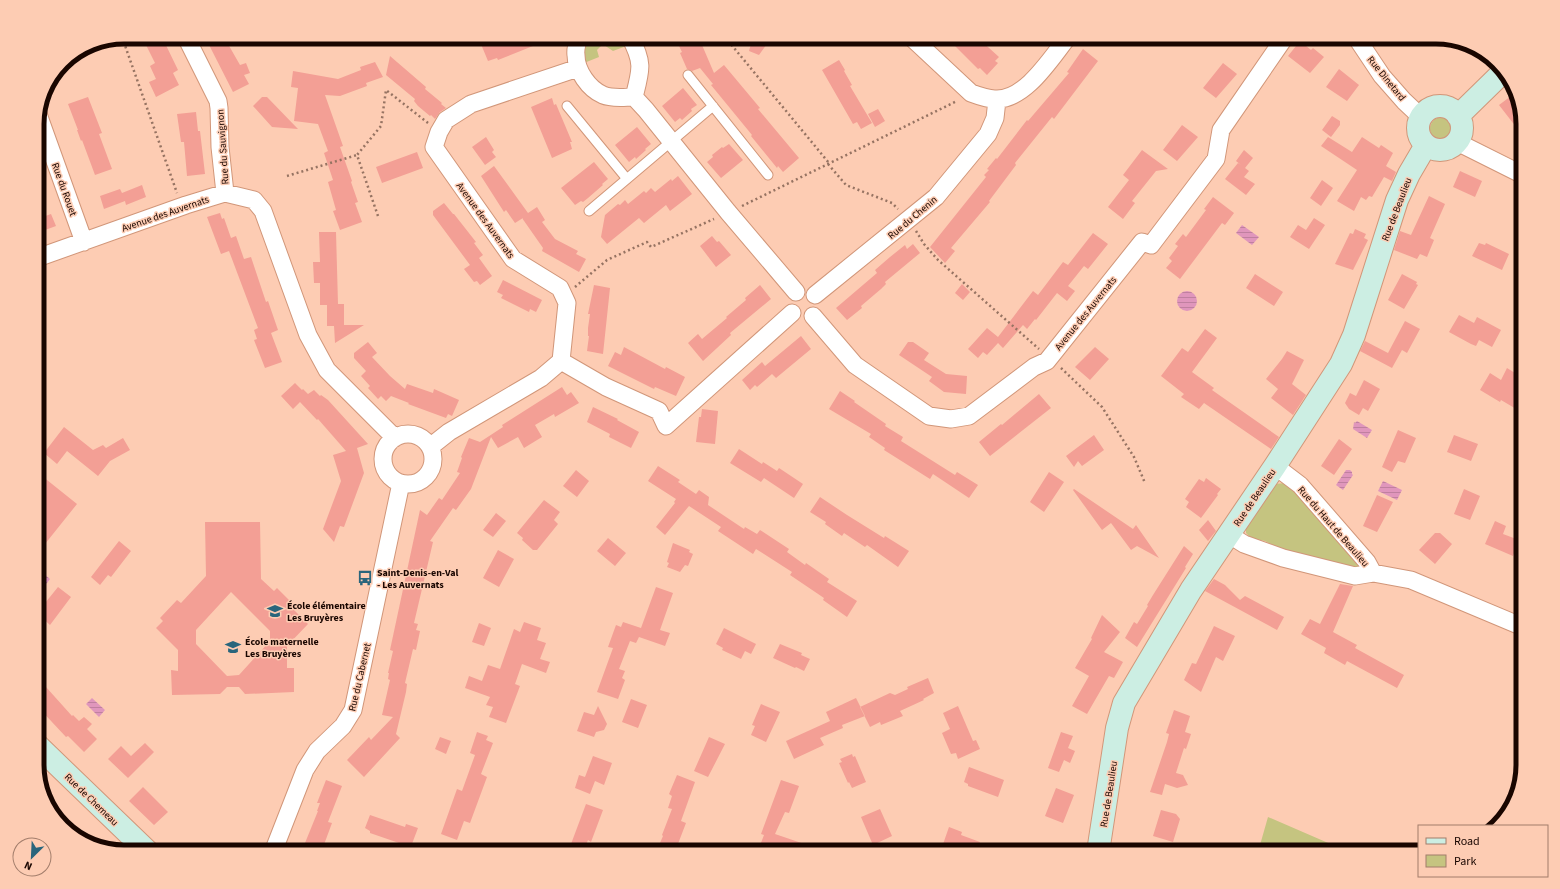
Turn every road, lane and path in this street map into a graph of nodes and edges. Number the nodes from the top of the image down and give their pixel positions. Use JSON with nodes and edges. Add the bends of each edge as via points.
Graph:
{"nodes":[{"id":1,"x":124,"y":44,"type":"edge"},
{"id":2,"x":190,"y":44,"type":"edge"},
{"id":3,"x":578,"y":44,"type":"edge"},
{"id":4,"x":633,"y":44,"type":"edge"},
{"id":5,"x":730,"y":44,"type":"edge"},
{"id":6,"x":918,"y":44,"type":"edge"},
{"id":7,"x":1062,"y":44,"type":"edge"},
{"id":8,"x":1280,"y":44,"type":"edge"},
{"id":9,"x":1361,"y":44,"type":"edge"},
{"id":10,"x":578,"y":68,"type":"junction"},
{"id":11,"x":688,"y":75,"type":"dead end"},
{"id":12,"x":1499,"y":76,"type":"edge"},
{"id":13,"x":971,"y":93,"type":"junction"},
{"id":14,"x":634,"y":97,"type":"junction"},
{"id":15,"x":997,"y":100,"type":"junction"},
{"id":16,"x":567,"y":106,"type":"dead end"},
{"id":17,"x":712,"y":106,"type":"junction"},
{"id":18,"x":1458,"y":116,"type":"junction"},
{"id":19,"x":1421,"y":117,"type":"junction"},
{"id":20,"x":44,"y":131,"type":"edge"},
{"id":21,"x":439,"y":132,"type":"junction"},
{"id":22,"x":672,"y":141,"type":"junction"},
{"id":23,"x":1457,"y":142,"type":"junction"},
{"id":24,"x":1426,"y":145,"type":"junction"},
{"id":25,"x":358,"y":155,"type":"junction"},
{"id":26,"x":828,"y":163,"type":"junction"},
{"id":27,"x":1516,"y":172,"type":"edge"},
{"id":28,"x":768,"y":175,"type":"dead end"},
{"id":29,"x":287,"y":176,"type":"dead end"},
{"id":30,"x":627,"y":179,"type":"junction"},
{"id":31,"x":225,"y":193,"type":"junction"},
{"id":32,"x":179,"y":199,"type":"dead end"},
{"id":33,"x":589,"y":211,"type":"dead end"},
{"id":34,"x":728,"y":212,"type":"junction"},
{"id":35,"x":378,"y":216,"type":"dead end"},
{"id":36,"x":908,"y":220,"type":"junction"},
{"id":37,"x":84,"y":242,"type":"junction"},
{"id":38,"x":44,"y":256,"type":"edge"},
{"id":39,"x":796,"y":292,"type":"junction"},
{"id":40,"x":815,"y":295,"type":"junction"},
{"id":41,"x":564,"y":296,"type":"junction"},
{"id":42,"x":792,"y":313,"type":"junction"},
{"id":43,"x":813,"y":316,"type":"junction"},
{"id":44,"x":1050,"y":358,"type":"junction"},
{"id":45,"x":561,"y":361,"type":"junction"},
{"id":46,"x":395,"y":438,"type":"junction"},
{"id":47,"x":430,"y":447,"type":"junction"},
{"id":48,"x":1275,"y":466,"type":"junction"},
{"id":49,"x":401,"y":483,"type":"junction"},
{"id":50,"x":1145,"y":483,"type":"dead end"},
{"id":51,"x":1228,"y":534,"type":"junction"},
{"id":52,"x":1373,"y":573,"type":"junction"},
{"id":53,"x":1516,"y":624,"type":"edge"},
{"id":54,"x":44,"y":752,"type":"edge"},
{"id":55,"x":141,"y":845,"type":"edge"},
{"id":56,"x":276,"y":845,"type":"edge"},
{"id":57,"x":1099,"y":845,"type":"edge"}],
"edges":[{"from":1,"to":32,"type":"path"},
{"from":2,"to":31,"type":"street","name":"Rue du Sauvignon","via":[[218,101]]},
{"from":3,"to":10,"type":"street"},
{"from":4,"to":14,"type":"street","via":[[640,61],[640,76]]},
{"from":5,"to":26,"type":"path"},
{"from":6,"to":13,"type":"street"},
{"from":7,"to":15,"type":"street","via":[[1023,90]]},
{"from":8,"to":44,"type":"street","name":"Avenue des Auvernats","via":[[1220,130],[1216,159],[1151,245],[1142,242]]},
{"from":9,"to":19,"type":"street","name":"Rue Dinetard","via":[[1382,76]]},
{"from":10,"to":14,"type":"street","via":[[587,82],[604,95],[616,98]]},
{"from":10,"to":21,"type":"street","via":[[471,104],[446,120]]},
{"from":11,"to":17,"type":"lane"},
{"from":12,"to":18,"type":"street"},
{"from":13,"to":15,"type":"street"},
{"from":13,"to":26,"type":"path"},
{"from":14,"to":22,"type":"street"},
{"from":15,"to":36,"type":"street","name":"Rue du Chenin","via":[[988,134],[936,197]]},
{"from":16,"to":30,"type":"lane"},
{"from":17,"to":22,"type":"lane"},
{"from":17,"to":28,"type":"lane"},
{"from":18,"to":19,"type":"street","via":[[1447,107],[1440,106],[1432,108]]},
{"from":18,"to":23,"type":"street","via":[[1462,129]]},
{"from":19,"to":24,"type":"street","via":[[1419,132]]},
{"from":20,"to":37,"type":"street","name":"Rue du Rouet"},
{"from":21,"to":25,"type":"path","via":[[386,90],[381,126]]},
{"from":21,"to":41,"type":"street","name":"Avenue des Auvernats","via":[[434,147],[514,259],[560,288]]},
{"from":22,"to":30,"type":"lane"},
{"from":22,"to":34,"type":"street"},
{"from":23,"to":24,"type":"street","via":[[1446,149]]},
{"from":23,"to":27,"type":"street"},
{"from":24,"to":48,"type":"street","name":"Rue de Beaulieu","via":[[1397,200],[1348,350]]},
{"from":25,"to":29,"type":"path"},
{"from":25,"to":35,"type":"path"},
{"from":26,"to":34,"type":"path"},
{"from":26,"to":36,"type":"path","via":[[846,185],[892,203]]},
{"from":30,"to":33,"type":"lane"},
{"from":31,"to":37,"type":"street","name":"Avenue des Auvernats"},
{"from":31,"to":46,"type":"street","via":[[254,200],[263,211],[308,334],[327,370]]},
{"from":34,"to":39,"type":"street"},
{"from":34,"to":41,"type":"path","via":[[652,247],[647,242],[607,260]]},
{"from":36,"to":40,"type":"street","name":"Rue du Chenin"},
{"from":36,"to":44,"type":"path","via":[[938,260]]},
{"from":37,"to":38,"type":"street","name":"Avenue des Auvernats"},
{"from":39,"to":40,"type":"street","via":[[805,290]]},
{"from":39,"to":42,"type":"street","via":[[789,304]]},
{"from":40,"to":43,"type":"street","via":[[819,302]]},
{"from":41,"to":45,"type":"street","via":[[567,303]]},
{"from":42,"to":43,"type":"street","via":[[804,319]]},
{"from":42,"to":45,"type":"street","via":[[666,426],[659,411],[606,387]]},
{"from":43,"to":44,"type":"street","name":"Avenue des Auvernats","via":[[855,365],[929,416],[951,420],[969,416]]},
{"from":44,"to":50,"type":"path","via":[[1102,408],[1134,457]]},
{"from":45,"to":47,"type":"street","via":[[541,378],[449,432]]},
{"from":46,"to":47,"type":"street","via":[[402,434],[418,436]]},
{"from":46,"to":49,"type":"street","via":[[384,450],[384,466],[390,476]]},
{"from":47,"to":49,"type":"street","via":[[433,463],[425,478],[409,484]]},
{"from":48,"to":51,"type":"street","name":"Rue de Beaulieu"},
{"from":48,"to":52,"type":"street","name":"Rue du Haut de Beaulieu","via":[[1300,485],[1367,562]]},
{"from":49,"to":56,"type":"street","name":"Rue du Cabernet","via":[[353,710],[343,726],[317,751],[305,770]]},
{"from":51,"to":52,"type":"street","name":"Rue du Haut de Beaulieu","via":[[1244,544],[1282,558],[1355,576]]},
{"from":51,"to":57,"type":"street","name":"Rue de Beaulieu","via":[[1191,590],[1124,703],[1117,728]]},
{"from":52,"to":53,"type":"street","name":"Rue du Haut de Beaulieu","via":[[1411,580]]},
{"from":54,"to":55,"type":"street","name":"Rue de Chemeau"}]}
